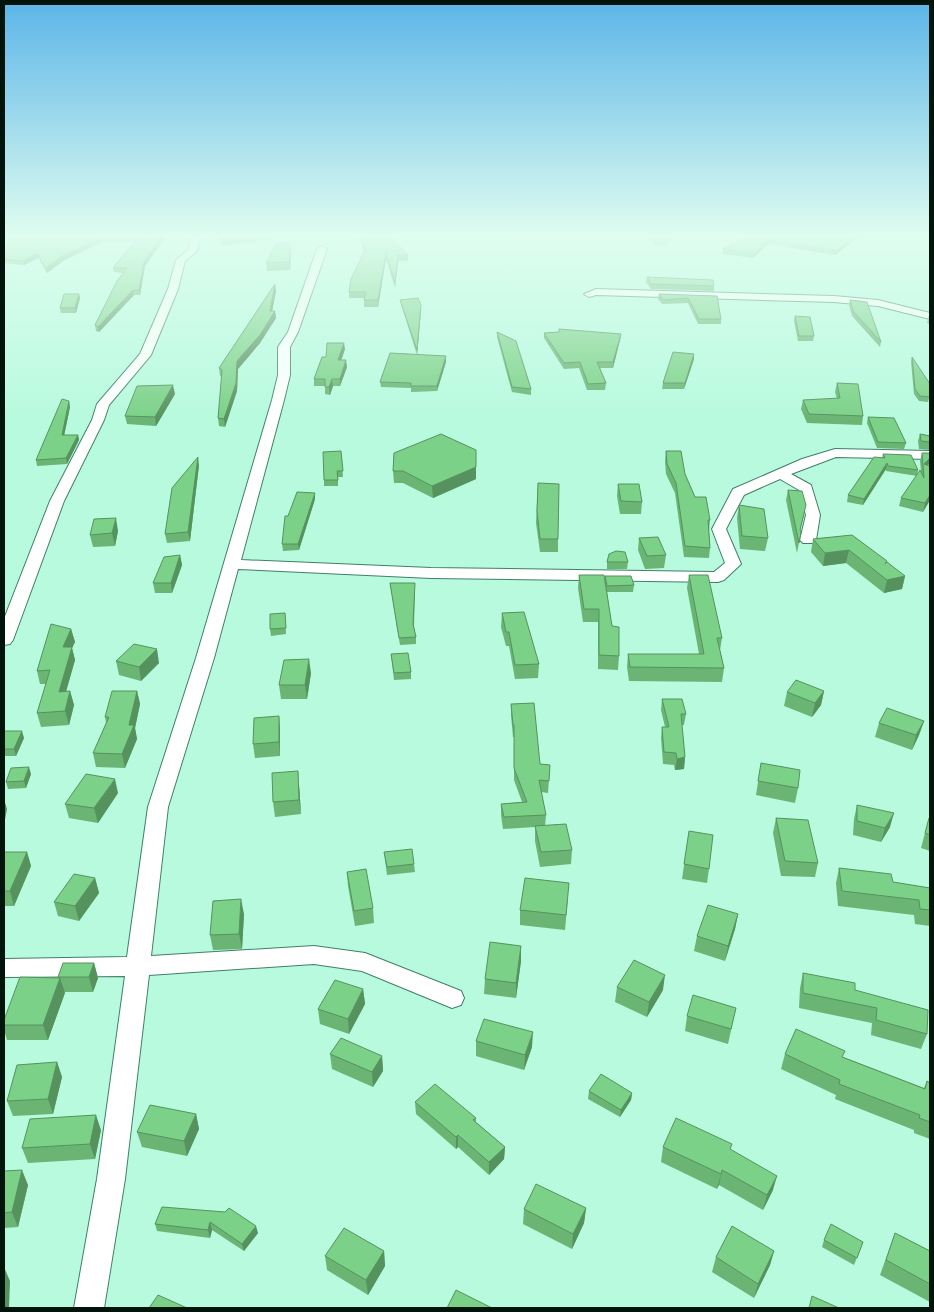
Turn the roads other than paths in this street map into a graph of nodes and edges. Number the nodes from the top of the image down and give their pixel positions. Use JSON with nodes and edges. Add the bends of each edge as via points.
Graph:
{"nodes":[{"id":1,"x":170,"y":297,"type":"edge"},
{"id":2,"x":305,"y":297,"type":"edge"},
{"id":3,"x":784,"y":297,"type":"edge"},
{"id":4,"x":930,"y":316,"type":"edge"},
{"id":5,"x":930,"y":455,"type":"edge"},
{"id":6,"x":779,"y":473,"type":"junction"},
{"id":7,"x":808,"y":540,"type":"dead end"},
{"id":8,"x":232,"y":564,"type":"junction"},
{"id":9,"x":4,"y":640,"type":"edge"},
{"id":10,"x":137,"y":966,"type":"junction"},
{"id":11,"x":4,"y":968,"type":"edge"},
{"id":12,"x":452,"y":998,"type":"dead end"},
{"id":13,"x":89,"y":1308,"type":"edge"}],
"edges":[{"from":1,"to":9,"type":"street","via":[[145,355],[103,404],[57,501]]},
{"from":2,"to":8,"type":"street","via":[[284,347],[284,375]]},
{"from":3,"to":4,"type":"street","via":[[878,303]]},
{"from":5,"to":6,"type":"street","via":[[835,453]]},
{"from":6,"to":7,"type":"street","via":[[806,488],[813,515]]},
{"from":6,"to":8,"type":"street","via":[[738,492],[719,529],[732,564],[718,577],[431,573]]},
{"from":8,"to":10,"type":"street","via":[[158,807]]},
{"from":10,"to":11,"type":"street"},
{"from":10,"to":12,"type":"street","via":[[314,955],[365,962]]},
{"from":10,"to":13,"type":"street","via":[[111,1179]]}]}
